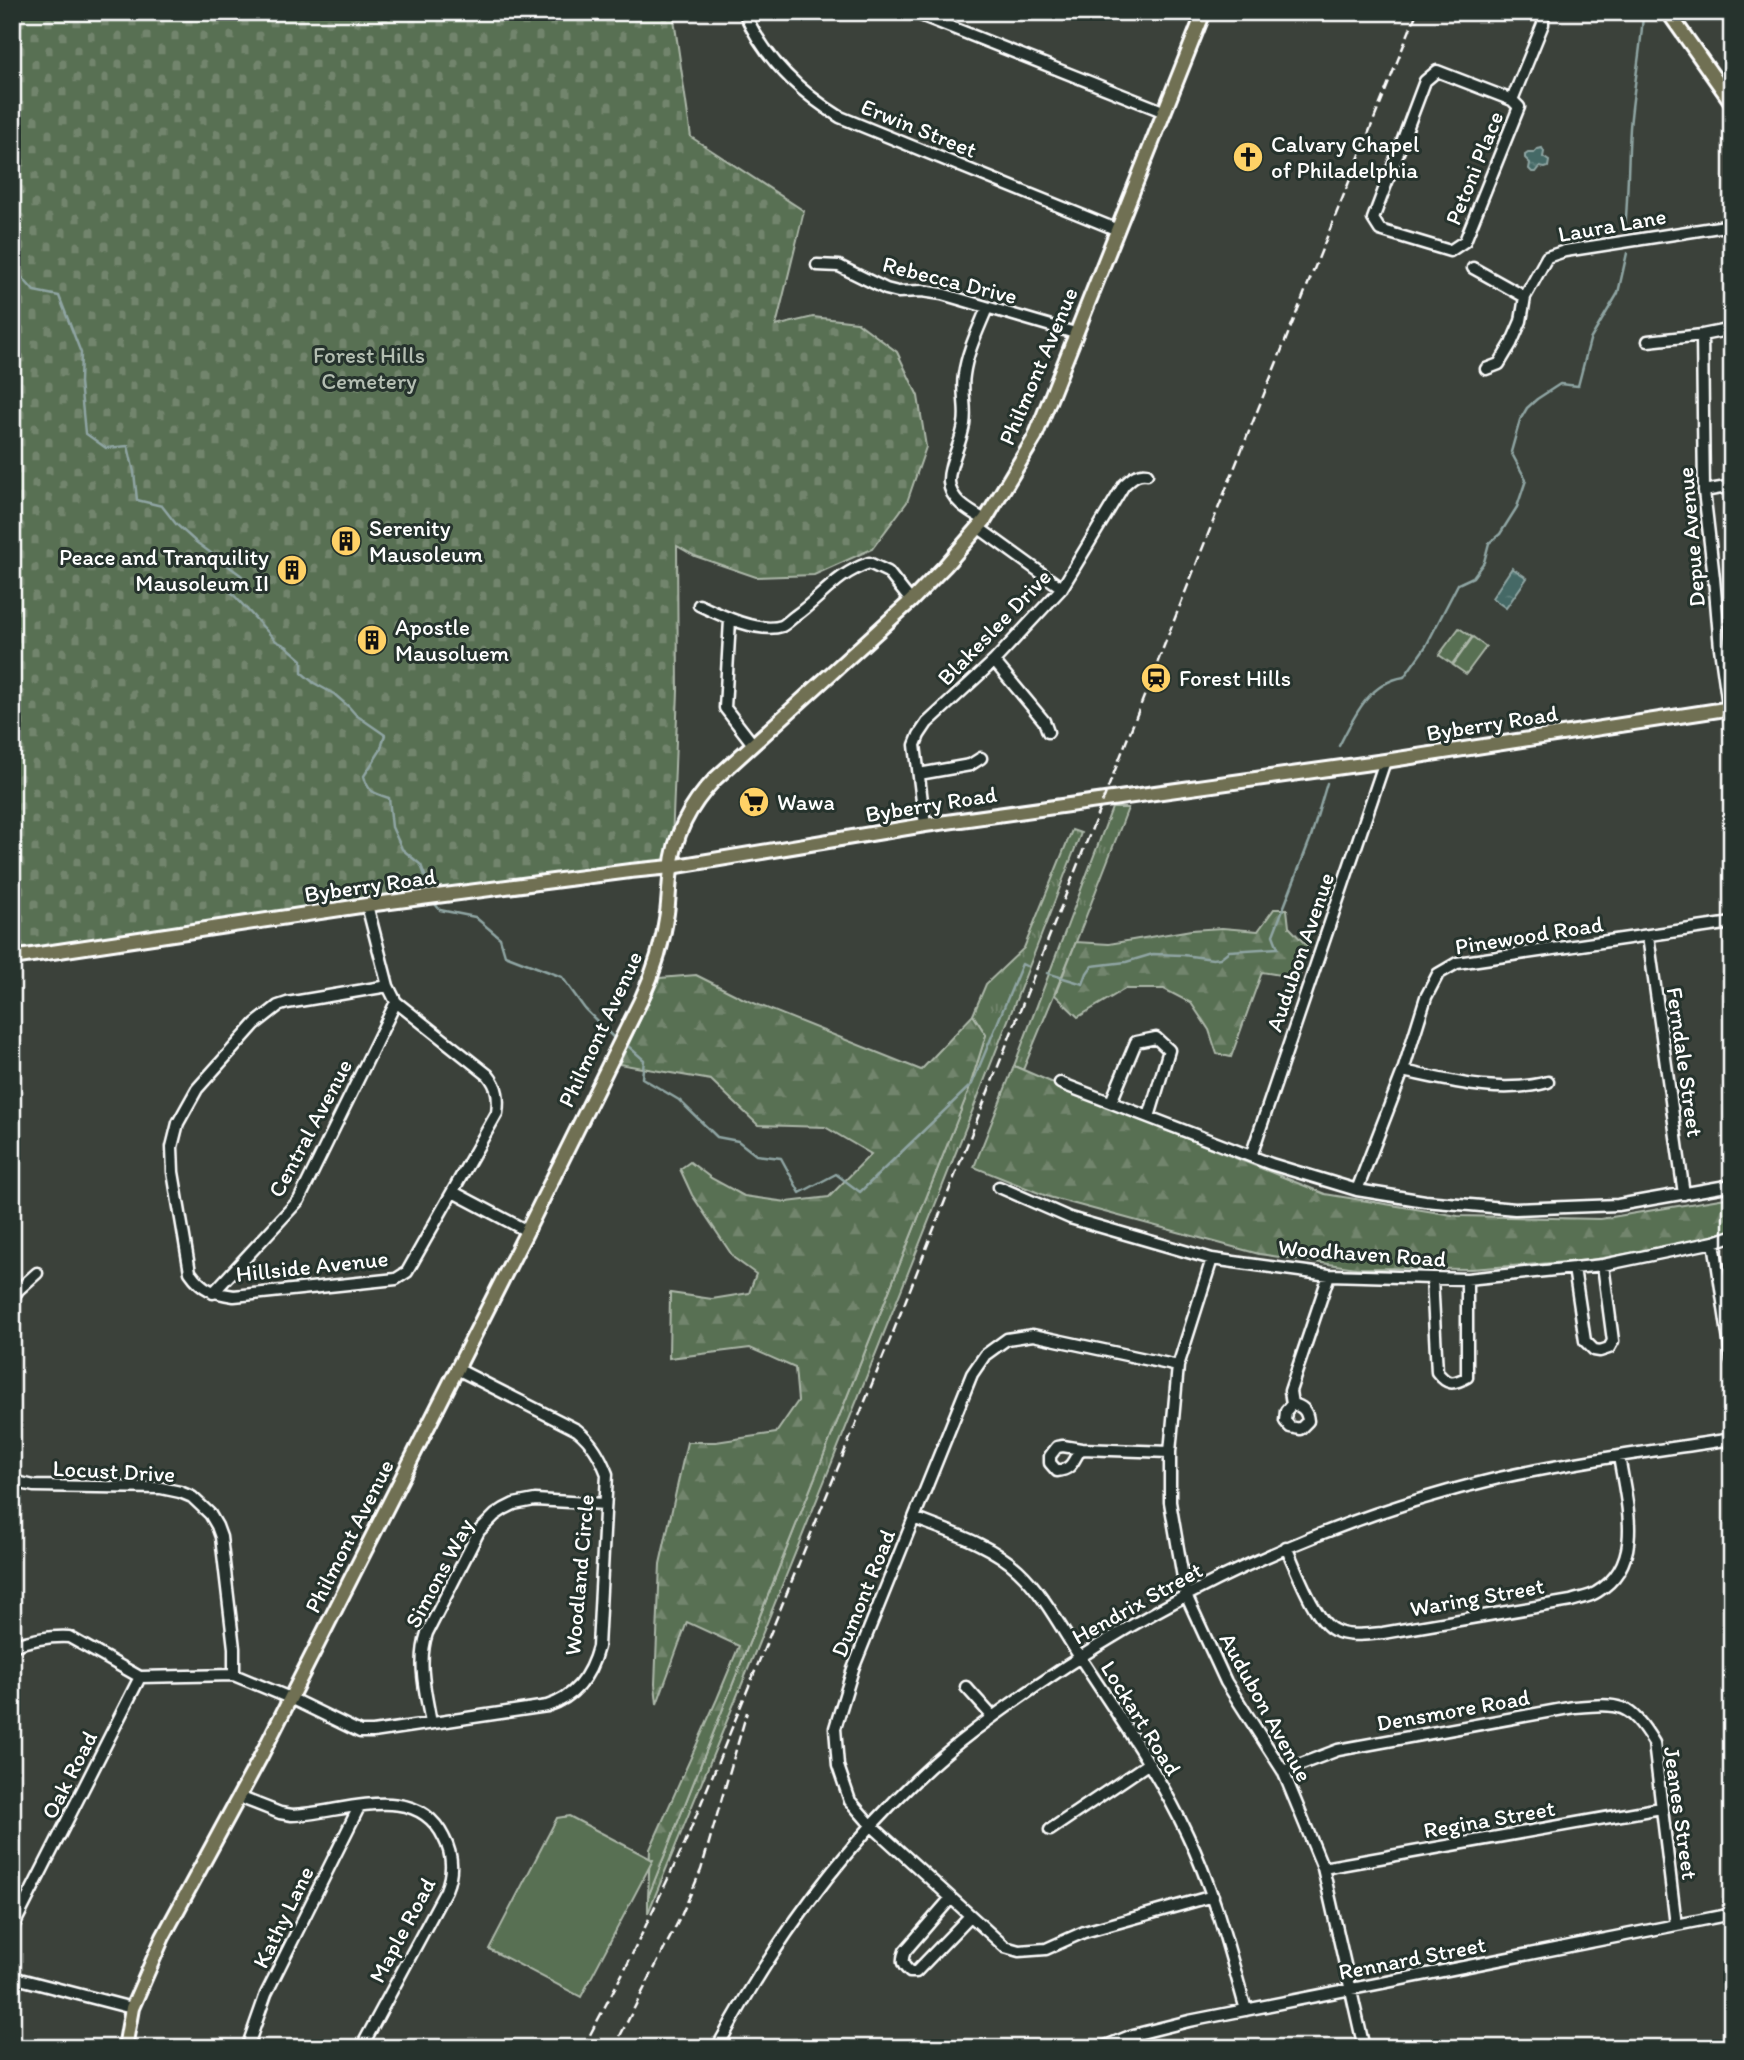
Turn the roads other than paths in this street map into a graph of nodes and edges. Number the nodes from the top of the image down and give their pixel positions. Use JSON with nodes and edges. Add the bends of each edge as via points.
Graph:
{"nodes":[{"id":1,"x":744,"y":12,"type":"edge"},
{"id":2,"x":913,"y":12,"type":"edge"},
{"id":3,"x":1204,"y":12,"type":"edge"},
{"id":4,"x":1543,"y":12,"type":"edge"},
{"id":5,"x":1668,"y":12,"type":"edge"},
{"id":6,"x":1512,"y":100,"type":"junction"},
{"id":7,"x":1732,"y":103,"type":"edge"},
{"id":8,"x":1165,"y":112,"type":"junction"},
{"id":9,"x":1732,"y":225,"type":"edge"},
{"id":10,"x":1118,"y":230,"type":"junction"},
{"id":11,"x":817,"y":265,"type":"dead end"},
{"id":12,"x":1473,"y":268,"type":"dead end"},
{"id":13,"x":1525,"y":297,"type":"junction"},
{"id":14,"x":987,"y":308,"type":"junction"},
{"id":15,"x":1732,"y":329,"type":"edge"},
{"id":16,"x":1075,"y":333,"type":"junction"},
{"id":17,"x":1702,"y":335,"type":"junction"},
{"id":18,"x":1648,"y":341,"type":"dead end"},
{"id":19,"x":1486,"y":369,"type":"dead end"},
{"id":20,"x":1147,"y":474,"type":"dead end"},
{"id":21,"x":1732,"y":486,"type":"edge"},
{"id":22,"x":1703,"y":491,"type":"junction"},
{"id":23,"x":982,"y":524,"type":"junction"},
{"id":24,"x":1062,"y":588,"type":"junction"},
{"id":25,"x":911,"y":601,"type":"junction"},
{"id":26,"x":699,"y":605,"type":"dead end"},
{"id":27,"x":730,"y":620,"type":"junction"},
{"id":28,"x":994,"y":660,"type":"junction"},
{"id":29,"x":1730,"y":708,"type":"edge"},
{"id":30,"x":1048,"y":732,"type":"dead end"},
{"id":31,"x":1732,"y":734,"type":"edge"},
{"id":32,"x":752,"y":743,"type":"junction"},
{"id":33,"x":981,"y":758,"type":"dead end"},
{"id":34,"x":1385,"y":761,"type":"junction"},
{"id":35,"x":919,"y":774,"type":"junction"},
{"id":36,"x":925,"y":825,"type":"junction"},
{"id":37,"x":671,"y":867,"type":"junction"},
{"id":38,"x":367,"y":905,"type":"junction"},
{"id":39,"x":1732,"y":923,"type":"edge"},
{"id":40,"x":1648,"y":936,"type":"junction"},
{"id":41,"x":12,"y":958,"type":"edge"},
{"id":42,"x":387,"y":986,"type":"junction"},
{"id":43,"x":396,"y":1002,"type":"junction"},
{"id":44,"x":1403,"y":1071,"type":"junction"},
{"id":45,"x":1548,"y":1082,"type":"dead end"},
{"id":46,"x":1060,"y":1083,"type":"dead end"},
{"id":47,"x":1111,"y":1102,"type":"junction"},
{"id":48,"x":1149,"y":1117,"type":"junction"},
{"id":49,"x":1251,"y":1156,"type":"junction"},
{"id":50,"x":1732,"y":1185,"type":"edge"},
{"id":51,"x":999,"y":1187,"type":"dead end"},
{"id":52,"x":1357,"y":1190,"type":"junction"},
{"id":53,"x":453,"y":1192,"type":"junction"},
{"id":54,"x":1684,"y":1194,"type":"junction"},
{"id":55,"x":527,"y":1231,"type":"junction"},
{"id":56,"x":1732,"y":1236,"type":"edge"},
{"id":57,"x":1714,"y":1242,"type":"junction"},
{"id":58,"x":1212,"y":1259,"type":"junction"},
{"id":59,"x":1603,"y":1265,"type":"junction"},
{"id":60,"x":1574,"y":1268,"type":"junction"},
{"id":61,"x":37,"y":1273,"type":"dead end"},
{"id":62,"x":1329,"y":1275,"type":"junction"},
{"id":63,"x":1432,"y":1278,"type":"junction"},
{"id":64,"x":1467,"y":1279,"type":"junction"},
{"id":65,"x":213,"y":1293,"type":"junction"},
{"id":66,"x":12,"y":1298,"type":"edge"},
{"id":67,"x":1732,"y":1361,"type":"edge"},
{"id":68,"x":1178,"y":1366,"type":"junction"},
{"id":69,"x":457,"y":1368,"type":"junction"},
{"id":70,"x":1292,"y":1404,"type":"dead end"},
{"id":71,"x":1732,"y":1440,"type":"edge"},
{"id":72,"x":1082,"y":1449,"type":"dead end"},
{"id":73,"x":1170,"y":1452,"type":"junction"},
{"id":74,"x":1619,"y":1456,"type":"junction"},
{"id":75,"x":12,"y":1481,"type":"edge"},
{"id":76,"x":605,"y":1504,"type":"junction"},
{"id":77,"x":914,"y":1518,"type":"junction"},
{"id":78,"x":1286,"y":1547,"type":"junction"},
{"id":79,"x":1186,"y":1595,"type":"junction"},
{"id":80,"x":12,"y":1646,"type":"edge"},
{"id":81,"x":1079,"y":1656,"type":"junction"},
{"id":82,"x":234,"y":1675,"type":"junction"},
{"id":83,"x":141,"y":1677,"type":"junction"},
{"id":84,"x":966,"y":1687,"type":"dead end"},
{"id":85,"x":290,"y":1698,"type":"junction"},
{"id":86,"x":1632,"y":1713,"type":"joint"},
{"id":87,"x":992,"y":1716,"type":"junction"},
{"id":88,"x":431,"y":1723,"type":"junction"},
{"id":89,"x":1149,"y":1763,"type":"junction"},
{"id":90,"x":1283,"y":1771,"type":"junction"},
{"id":91,"x":239,"y":1797,"type":"junction"},
{"id":92,"x":359,"y":1807,"type":"junction"},
{"id":93,"x":1661,"y":1808,"type":"junction"},
{"id":94,"x":871,"y":1825,"type":"junction"},
{"id":95,"x":1050,"y":1830,"type":"dead end"},
{"id":96,"x":1323,"y":1868,"type":"junction"},
{"id":97,"x":1213,"y":1896,"type":"junction"},
{"id":98,"x":951,"y":1898,"type":"junction"},
{"id":99,"x":1732,"y":1914,"type":"edge"},
{"id":100,"x":970,"y":1916,"type":"junction"},
{"id":101,"x":1676,"y":1925,"type":"junction"},
{"id":102,"x":12,"y":1929,"type":"edge"},
{"id":103,"x":12,"y":1977,"type":"edge"},
{"id":104,"x":1350,"y":1990,"type":"junction"},
{"id":105,"x":132,"y":2008,"type":"junction"},
{"id":106,"x":1246,"y":2010,"type":"junction"},
{"id":107,"x":1133,"y":2035,"type":"junction"},
{"id":108,"x":719,"y":2047,"type":"edge"},
{"id":109,"x":125,"y":2048,"type":"edge"},
{"id":110,"x":247,"y":2048,"type":"edge"},
{"id":111,"x":361,"y":2048,"type":"edge"},
{"id":112,"x":1101,"y":2048,"type":"edge"},
{"id":113,"x":1137,"y":2048,"type":"edge"},
{"id":114,"x":1364,"y":2048,"type":"edge"}],
"edges":[{"from":1,"to":10,"type":"street","name":"Erwin Street","via":[[789,79],[840,117]]},
{"from":2,"to":8,"type":"street"},
{"from":3,"to":8,"type":"main road","name":"Philmont Avenue"},
{"from":4,"to":6,"type":"street","name":"Petoni Place","via":[[1543,24]]},
{"from":5,"to":7,"type":"main road"},
{"from":6,"to":6,"type":"street","name":"Petoni Place","via":[[1518,107],[1465,242],[1450,251],[1380,230],[1373,219],[1431,75],[1437,71]]},
{"from":8,"to":10,"type":"main road","name":"Philmont Avenue"},
{"from":9,"to":13,"type":"street","name":"Laura Lane","via":[[1547,257]]},
{"from":10,"to":16,"type":"main road","name":"Philmont Avenue"},
{"from":11,"to":14,"type":"street","name":"Rebecca Drive","via":[[839,266],[886,289],[942,294]]},
{"from":12,"to":13,"type":"street"},
{"from":13,"to":19,"type":"street","name":"Laura Lane","via":[[1511,344],[1499,364]]},
{"from":14,"to":16,"type":"street","name":"Rebecca Drive"},
{"from":14,"to":23,"type":"street","via":[[963,377],[965,424],[949,483],[953,495]]},
{"from":15,"to":17,"type":"street"},
{"from":16,"to":23,"type":"main road","name":"Philmont Avenue","via":[[1035,437]]},
{"from":17,"to":18,"type":"street"},
{"from":17,"to":22,"type":"street","name":"Depue Avenue"},
{"from":20,"to":24,"type":"street","name":"Blakeslee Drive","via":[[1124,485]]},
{"from":21,"to":22,"type":"street"},
{"from":22,"to":29,"type":"street","name":"Depue Avenue"},
{"from":23,"to":24,"type":"street"},
{"from":23,"to":25,"type":"main road","name":"Philmont Avenue"},
{"from":24,"to":28,"type":"street","name":"Blakeslee Drive"},
{"from":25,"to":27,"type":"street","via":[[888,572],[869,563],[852,568],[781,626]]},
{"from":25,"to":32,"type":"main road","name":"Philmont Avenue"},
{"from":26,"to":27,"type":"street"},
{"from":27,"to":32,"type":"street","via":[[726,708]]},
{"from":28,"to":30,"type":"street"},
{"from":28,"to":35,"type":"street","name":"Blakeslee Drive","via":[[919,734],[915,745]]},
{"from":29,"to":31,"type":"street","name":"Depue Avenue"},
{"from":29,"to":34,"type":"main road","name":"Byberry Road"},
{"from":32,"to":37,"type":"main road","name":"Philmont Avenue","via":[[697,800],[677,837]]},
{"from":33,"to":35,"type":"street","via":[[970,765]]},
{"from":34,"to":36,"type":"main road","name":"Byberry Road"},
{"from":34,"to":49,"type":"street","name":"Audubon Avenue"},
{"from":35,"to":36,"type":"street","name":"Blakeslee Drive"},
{"from":36,"to":37,"type":"main road","name":"Byberry Road"},
{"from":37,"to":38,"type":"main road","name":"Byberry Road"},
{"from":37,"to":55,"type":"main road","name":"Philmont Avenue","via":[[654,971]]},
{"from":38,"to":41,"type":"main road","name":"Byberry Road"},
{"from":38,"to":42,"type":"street"},
{"from":39,"to":40,"type":"street","name":"Pinewood Road"},
{"from":40,"to":44,"type":"street","name":"Pinewood Road","via":[[1457,963],[1438,974],[1426,997]]},
{"from":40,"to":54,"type":"street","name":"Ferndale Street"},
{"from":42,"to":43,"type":"street"},
{"from":42,"to":65,"type":"street","via":[[287,1003],[270,1011],[186,1106],[172,1147],[173,1172],[190,1272]]},
{"from":43,"to":53,"type":"street","name":"Hillside Avenue","via":[[488,1075],[499,1097],[497,1113]]},
{"from":43,"to":65,"type":"street","name":"Central Avenue","via":[[299,1200]]},
{"from":44,"to":45,"type":"street","via":[[1470,1086]]},
{"from":44,"to":52,"type":"street","name":"Pinewood Road"},
{"from":46,"to":47,"type":"street"},
{"from":47,"to":48,"type":"street"},
{"from":47,"to":48,"type":"street","via":[[1136,1042],[1156,1038],[1170,1050]]},
{"from":48,"to":49,"type":"street"},
{"from":49,"to":52,"type":"street"},
{"from":50,"to":54,"type":"street"},
{"from":51,"to":58,"type":"street","name":"Woodhaven Road","via":[[1070,1218]]},
{"from":52,"to":54,"type":"street","via":[[1425,1202],[1515,1209],[1618,1205]]},
{"from":53,"to":55,"type":"street"},
{"from":53,"to":65,"type":"street","name":"Hillside Avenue","via":[[407,1272],[396,1279],[234,1296]]},
{"from":55,"to":69,"type":"main road","name":"Philmont Avenue"},
{"from":56,"to":57,"type":"street","name":"Woodhaven Road"},
{"from":57,"to":59,"type":"street","name":"Woodhaven Road"},
{"from":57,"to":67,"type":"street"},
{"from":58,"to":62,"type":"street","name":"Woodhaven Road"},
{"from":58,"to":68,"type":"street","name":"Audubon Avenue"},
{"from":59,"to":60,"type":"street","name":"Woodhaven Road"},
{"from":59,"to":60,"type":"street","via":[[1614,1341],[1600,1352],[1585,1340]]},
{"from":60,"to":64,"type":"street","name":"Woodhaven Road"},
{"from":61,"to":66,"type":"street"},
{"from":62,"to":63,"type":"street","name":"Woodhaven Road"},
{"from":62,"to":70,"type":"street","via":[[1290,1391]]},
{"from":63,"to":64,"type":"street","name":"Woodhaven Road"},
{"from":63,"to":64,"type":"street","via":[[1437,1372],[1451,1383],[1467,1377]]},
{"from":68,"to":73,"type":"street","name":"Audubon Avenue"},
{"from":68,"to":77,"type":"street","name":"Dumont Road","via":[[1032,1335],[1007,1339],[985,1355],[972,1374]]},
{"from":69,"to":76,"type":"street","name":"Woodland Circle","via":[[587,1438],[607,1474]]},
{"from":69,"to":85,"type":"main road","name":"Philmont Avenue"},
{"from":71,"to":74,"type":"street","name":"Hendrix Street"},
{"from":72,"to":73,"type":"street"},
{"from":73,"to":79,"type":"street","name":"Audubon Avenue","via":[[1170,1502]]},
{"from":74,"to":78,"type":"street","name":"Hendrix Street","via":[[1453,1490]]},
{"from":74,"to":78,"type":"street","name":"Waring Street","via":[[1630,1539],[1625,1558],[1616,1577],[1596,1593],[1571,1601],[1357,1636],[1335,1630],[1319,1618]]},
{"from":75,"to":82,"type":"street","name":"Locust Drive","via":[[34,1486],[160,1488],[180,1492],[201,1504],[221,1537]]},
{"from":76,"to":88,"type":"street","name":"Simons Way","via":[[525,1501],[495,1515],[480,1531],[423,1644]]},
{"from":76,"to":88,"type":"street","name":"Woodland Circle","via":[[598,1647],[587,1677],[551,1705]]},
{"from":77,"to":81,"type":"street","name":"Lockart Road","via":[[997,1553],[1043,1601]]},
{"from":77,"to":94,"type":"street","name":"Dumont Road","via":[[853,1670],[835,1728],[845,1789]]},
{"from":78,"to":79,"type":"street","name":"Hendrix Street"},
{"from":79,"to":81,"type":"street","name":"Hendrix Street"},
{"from":79,"to":90,"type":"street","name":"Audubon Avenue","via":[[1226,1682]]},
{"from":80,"to":83,"type":"street","via":[[69,1637]]},
{"from":81,"to":87,"type":"street","name":"Hendrix Street"},
{"from":81,"to":89,"type":"street","name":"Lockart Road"},
{"from":82,"to":83,"type":"street"},
{"from":82,"to":85,"type":"street","name":"Woodland Circle"},
{"from":83,"to":102,"type":"street","name":"Oak Road"},
{"from":84,"to":87,"type":"street"},
{"from":85,"to":88,"type":"street","name":"Woodland Circle","via":[[360,1732]]},
{"from":85,"to":91,"type":"main road","name":"Philmont Avenue"},
{"from":86,"to":90,"type":"street","name":"Densmore Road","via":[[1619,1706],[1574,1707],[1338,1750]]},
{"from":86,"to":93,"type":"street","name":"Jeanes Street","via":[[1654,1743]]},
{"from":87,"to":94,"type":"street","name":"Hendrix Street"},
{"from":89,"to":95,"type":"street"},
{"from":89,"to":97,"type":"street","name":"Lockart Road","via":[[1187,1833]]},
{"from":90,"to":96,"type":"street","name":"Audubon Avenue"},
{"from":91,"to":92,"type":"street","name":"Maple Road","via":[[292,1815]]},
{"from":91,"to":105,"type":"main road","name":"Philmont Avenue","via":[[163,1937]]},
{"from":92,"to":110,"type":"street","name":"Kathy Lane","via":[[266,1994]]},
{"from":92,"to":111,"type":"street","name":"Maple Road","via":[[401,1803],[425,1815],[447,1842],[452,1869],[446,1890]]},
{"from":93,"to":96,"type":"street","name":"Regina Street"},
{"from":93,"to":101,"type":"street","name":"Jeanes Street"},
{"from":94,"to":98,"type":"street","name":"Dumont Road"},
{"from":94,"to":108,"type":"street","name":"Hendrix Street","via":[[785,1933]]},
{"from":96,"to":104,"type":"street","name":"Audubon Avenue"},
{"from":97,"to":100,"type":"street","name":"Dumont Road","via":[[1084,1932],[1049,1948],[1019,1951],[1005,1947]]},
{"from":97,"to":106,"type":"street","name":"Lockart Road"},
{"from":98,"to":100,"type":"street","name":"Dumont Road"},
{"from":98,"to":100,"type":"street","via":[[905,1951],[904,1967],[916,1972]]},
{"from":99,"to":101,"type":"street","name":"Rennard Street"},
{"from":101,"to":104,"type":"street","name":"Rennard Street"},
{"from":103,"to":105,"type":"street"},
{"from":104,"to":106,"type":"street","name":"Rennard Street"},
{"from":104,"to":114,"type":"street","name":"Audubon Avenue"},
{"from":105,"to":109,"type":"main road","name":"Philmont Avenue"},
{"from":106,"to":107,"type":"street","name":"Rennard Street"},
{"from":107,"to":112,"type":"street","name":"Rennard Street"},
{"from":107,"to":113,"type":"street"}]}
